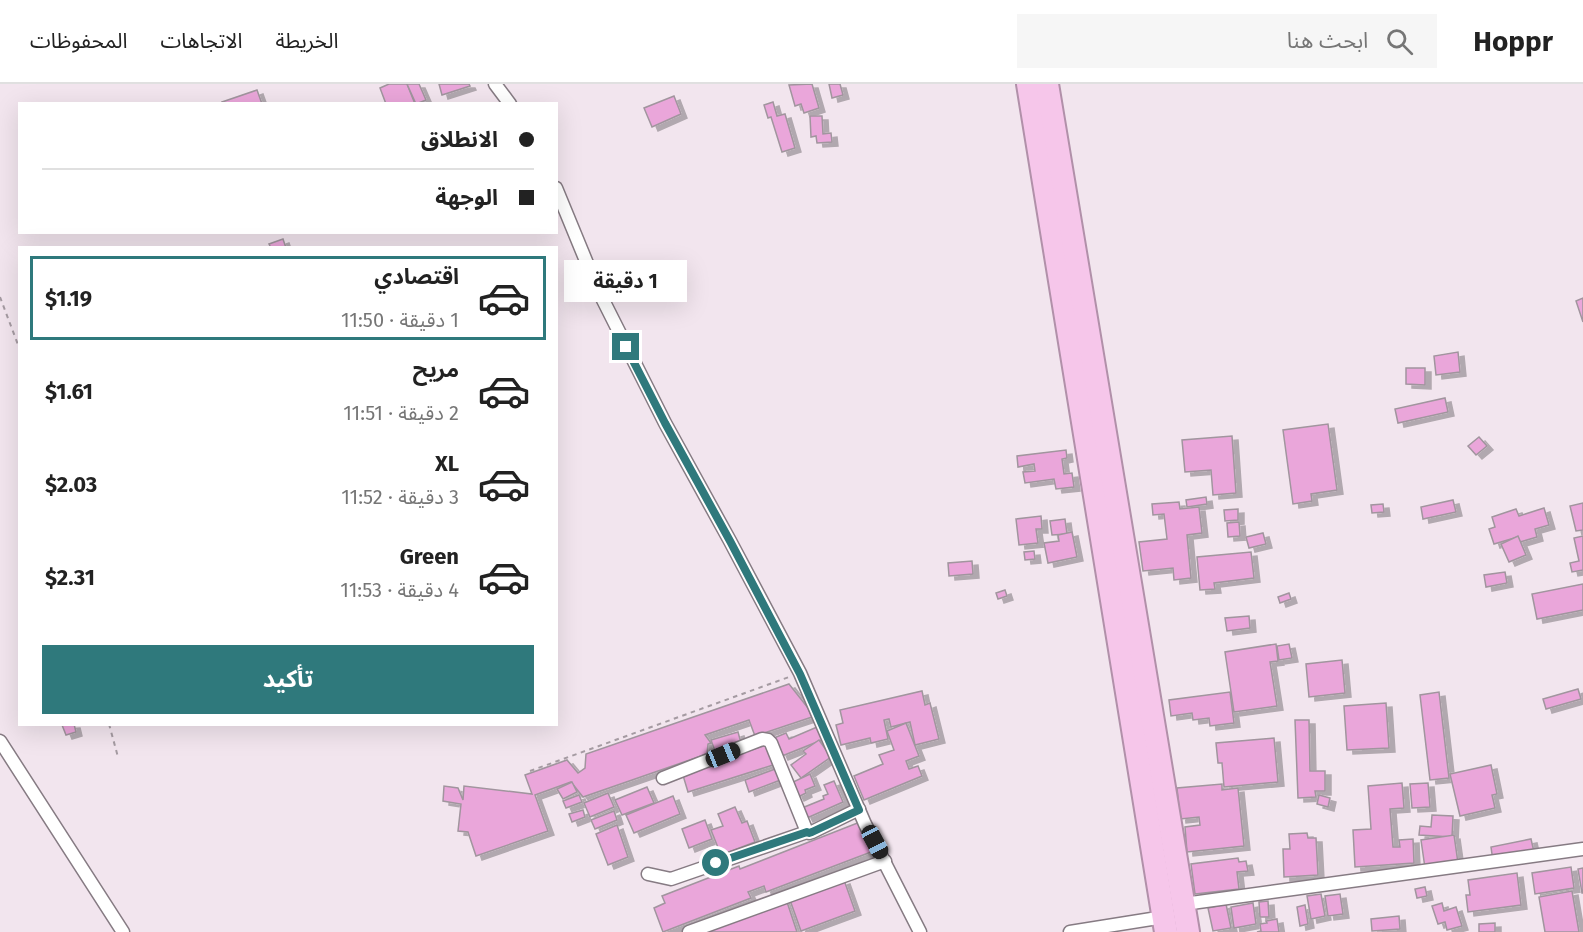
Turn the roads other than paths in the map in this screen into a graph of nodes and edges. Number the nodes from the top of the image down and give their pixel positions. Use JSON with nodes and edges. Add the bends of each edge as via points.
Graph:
{"nodes":[{"id":1,"x":495,"y":84,"type":"edge"},
{"id":2,"x":1028,"y":84,"type":"edge"},
{"id":3,"x":1047,"y":84,"type":"edge"},
{"id":4,"x":508,"y":102,"type":"edge"},
{"id":5,"x":558,"y":193,"type":"edge"},
{"id":6,"x":0,"y":741,"type":"edge"},
{"id":7,"x":663,"y":778,"type":"dead end"},
{"id":8,"x":859,"y":810,"type":"junction"},
{"id":9,"x":807,"y":832,"type":"junction"},
{"id":10,"x":1583,"y":849,"type":"edge"},
{"id":11,"x":885,"y":861,"type":"junction"},
{"id":12,"x":648,"y":874,"type":"dead end"},
{"id":13,"x":1184,"y":904,"type":"junction"},
{"id":14,"x":1165,"y":924,"type":"edge"},
{"id":15,"x":123,"y":932,"type":"edge"},
{"id":16,"x":689,"y":932,"type":"edge"},
{"id":17,"x":920,"y":932,"type":"edge"},
{"id":18,"x":1070,"y":932,"type":"edge"},
{"id":19,"x":1188,"y":932,"type":"edge"}],
"edges":[{"from":1,"to":4,"type":"street"},
{"from":2,"to":14,"type":"highway"},
{"from":3,"to":13,"type":"highway"},
{"from":5,"to":8,"type":"street","via":[[598,290],[800,674]]},
{"from":6,"to":15,"type":"street"},
{"from":7,"to":9,"type":"street","via":[[768,740]]},
{"from":8,"to":9,"type":"street"},
{"from":8,"to":11,"type":"street"},
{"from":9,"to":12,"type":"street","via":[[671,879]]},
{"from":10,"to":13,"type":"street"},
{"from":11,"to":16,"type":"street"},
{"from":11,"to":17,"type":"street"},
{"from":13,"to":19,"type":"highway"},
{"from":14,"to":18,"type":"street"}]}
